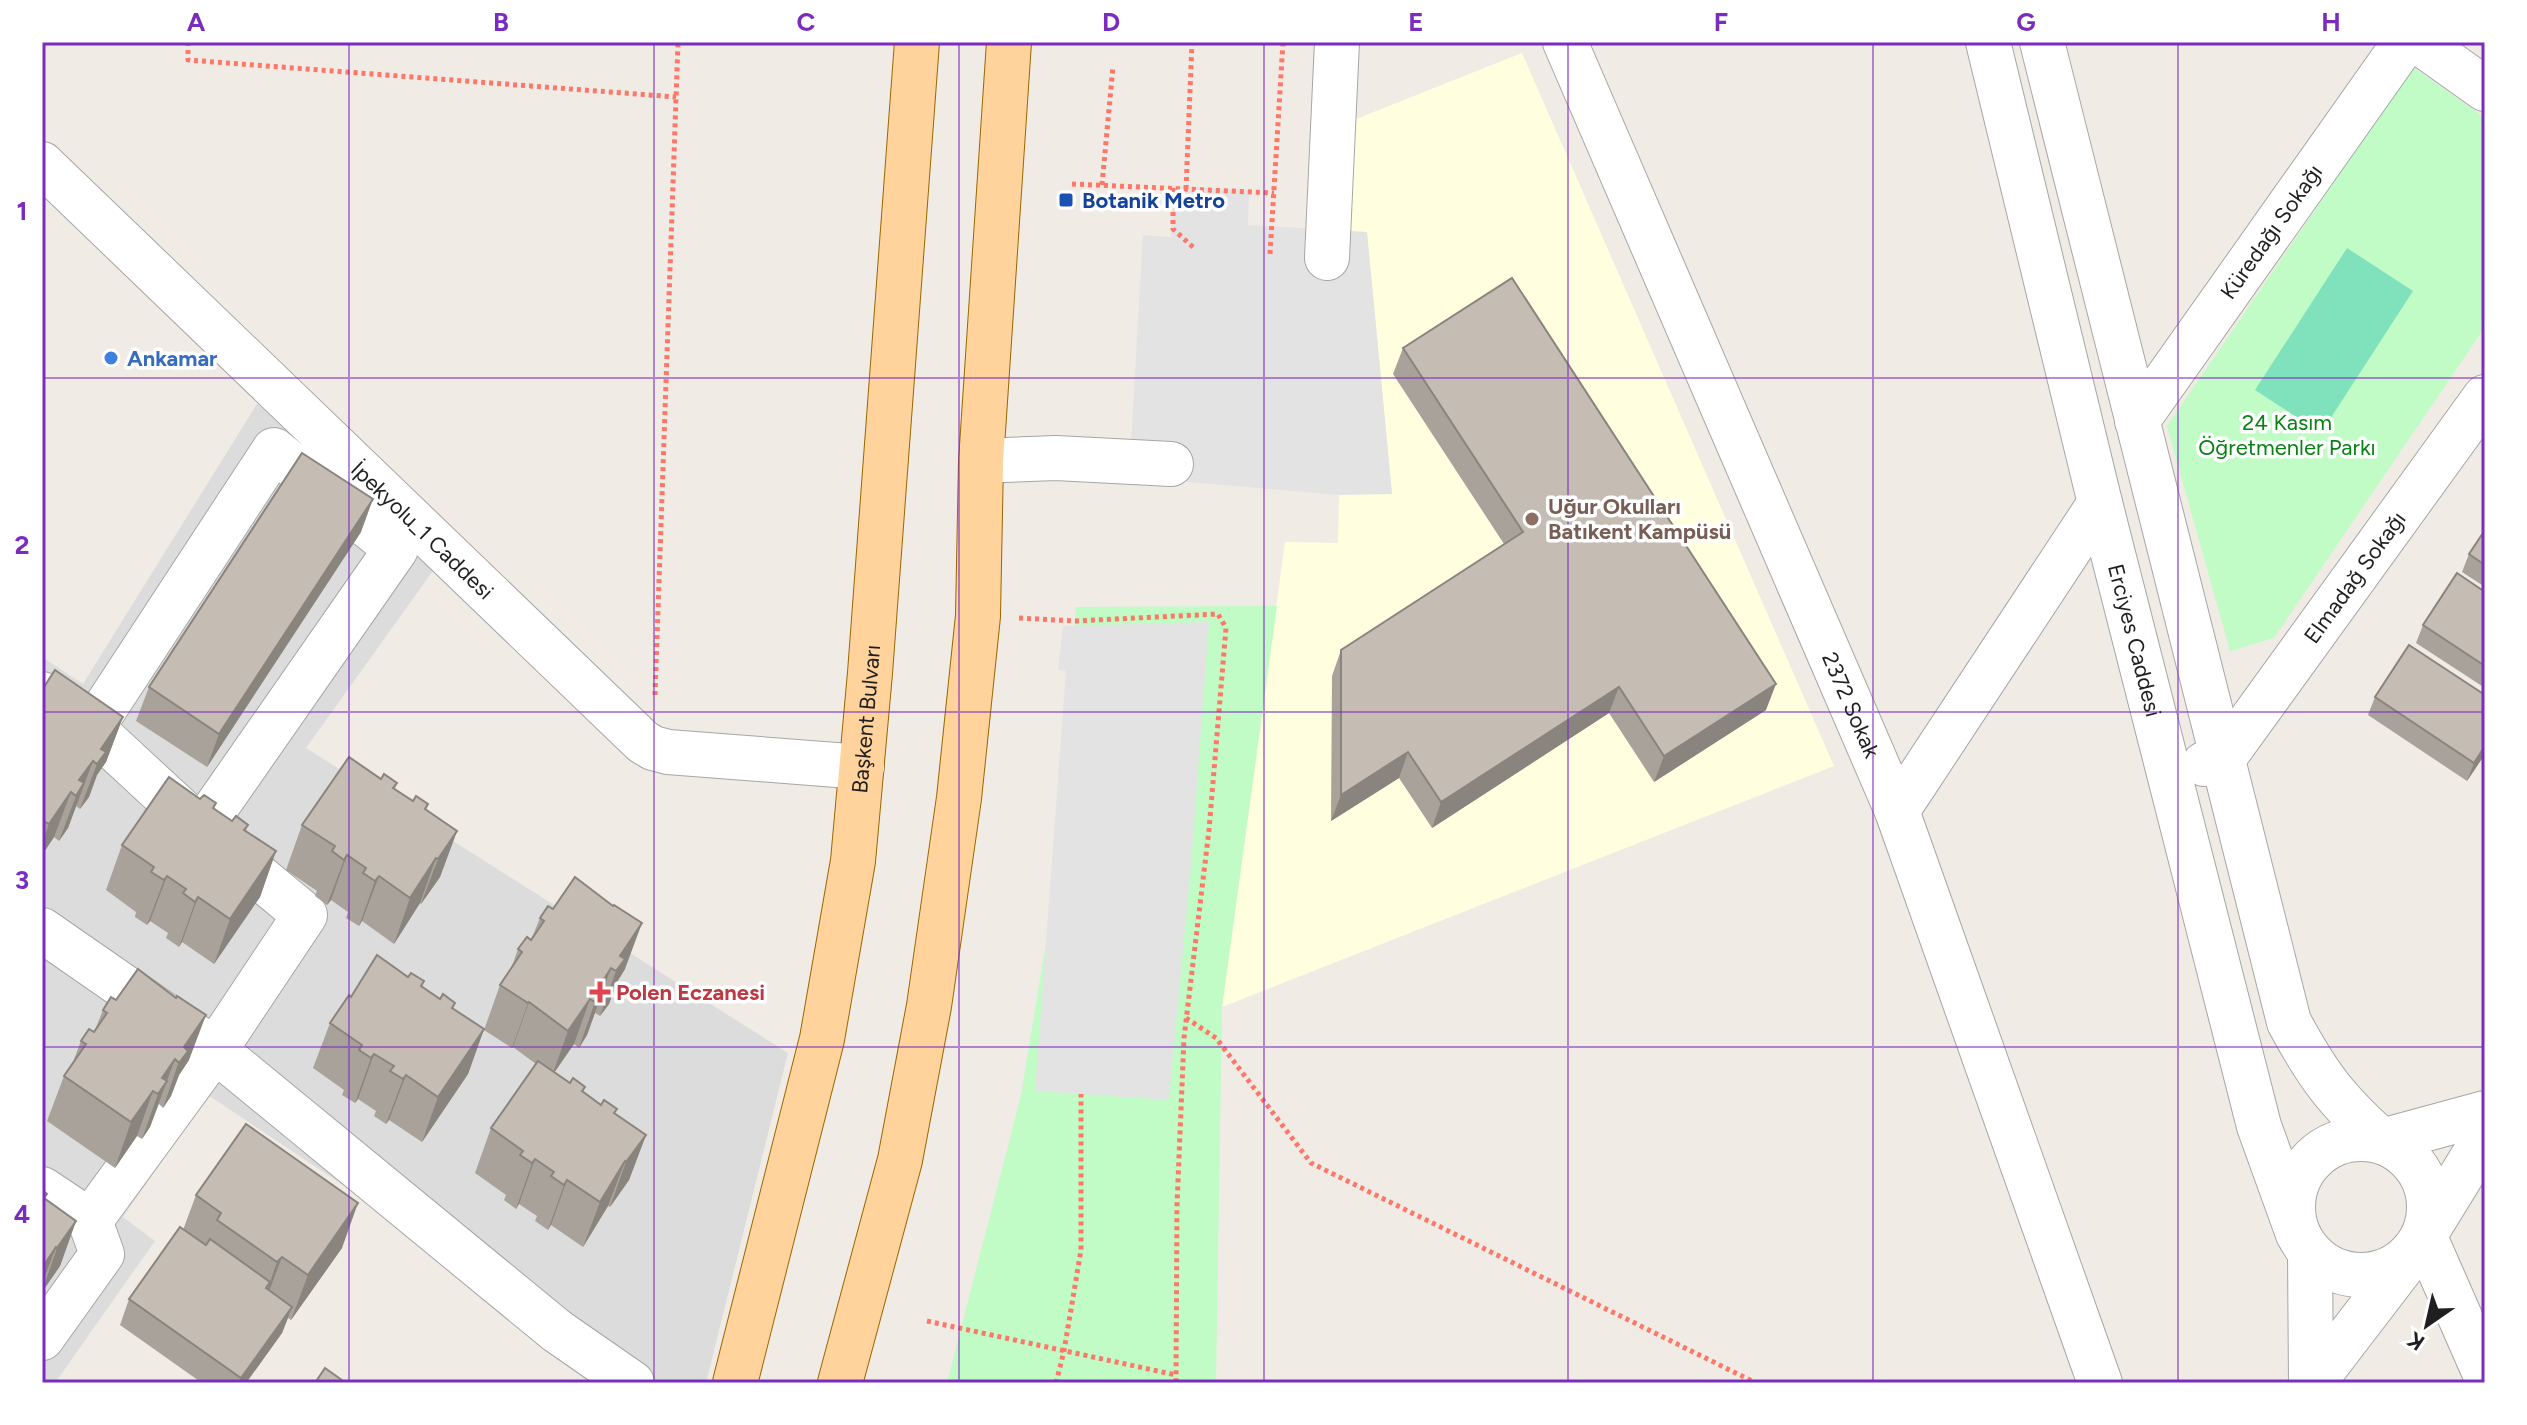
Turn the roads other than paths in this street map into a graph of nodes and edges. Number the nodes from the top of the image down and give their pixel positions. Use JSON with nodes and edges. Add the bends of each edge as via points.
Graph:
{"nodes":[{"id":1,"x":917,"y":42,"type":"edge"},
{"id":2,"x":1009,"y":42,"type":"edge"},
{"id":3,"x":1337,"y":42,"type":"edge"},
{"id":4,"x":1565,"y":42,"type":"edge"},
{"id":5,"x":1988,"y":42,"type":"edge"},
{"id":6,"x":2042,"y":42,"type":"edge"},
{"id":7,"x":2405,"y":42,"type":"edge"},
{"id":8,"x":2419,"y":42,"type":"edge"},
{"id":9,"x":2485,"y":89,"type":"edge"},
{"id":10,"x":42,"y":164,"type":"edge"},
{"id":11,"x":1327,"y":258,"type":"dead end"},
{"id":12,"x":2485,"y":397,"type":"edge"},
{"id":13,"x":2137,"y":421,"type":"junction"},
{"id":14,"x":981,"y":461,"type":"junction"},
{"id":15,"x":1171,"y":464,"type":"dead end"},
{"id":16,"x":2100,"y":503,"type":"junction"},
{"id":17,"x":42,"y":694,"type":"edge"},
{"id":18,"x":92,"y":728,"type":"junction"},
{"id":19,"x":2223,"y":759,"type":"junction"},
{"id":20,"x":862,"y":767,"type":"junction"},
{"id":21,"x":2169,"y":774,"type":"junction"},
{"id":22,"x":1897,"y":811,"type":"junction"},
{"id":23,"x":201,"y":829,"type":"junction"},
{"id":24,"x":42,"y":930,"type":"edge"},
{"id":25,"x":215,"y":1050,"type":"junction"},
{"id":26,"x":2485,"y":1113,"type":"edge"},
{"id":27,"x":2485,"y":1137,"type":"edge"},
{"id":28,"x":2382,"y":1141,"type":"junction"},
{"id":29,"x":42,"y":1189,"type":"edge"},
{"id":30,"x":90,"y":1221,"type":"junction"},
{"id":31,"x":2304,"y":1243,"type":"junction"},
{"id":32,"x":2418,"y":1244,"type":"junction"},
{"id":33,"x":42,"y":1338,"type":"edge"},
{"id":34,"x":2485,"y":1374,"type":"edge"},
{"id":35,"x":632,"y":1383,"type":"edge"},
{"id":36,"x":735,"y":1383,"type":"edge"},
{"id":37,"x":840,"y":1383,"type":"edge"},
{"id":38,"x":2100,"y":1383,"type":"edge"},
{"id":39,"x":2312,"y":1383,"type":"edge"}],
"edges":[{"from":1,"to":20,"type":"main road","name":"Başkent Bulvarı"},
{"from":2,"to":14,"type":"main road"},
{"from":3,"to":11,"type":"street"},
{"from":4,"to":22,"type":"street","name":"2372 Sokak"},
{"from":5,"to":16,"type":"street","name":"Erciyes Caddesi"},
{"from":6,"to":13,"type":"street"},
{"from":7,"to":13,"type":"street","name":"Küredağı Sokağı"},
{"from":8,"to":9,"type":"street"},
{"from":10,"to":20,"type":"street","name":"İpekyolu_1 Caddesi","via":[[643,742],[653,748],[727,758]]},
{"from":12,"to":19,"type":"street","name":"Elmadağ Sokağı"},
{"from":13,"to":19,"type":"street"},
{"from":14,"to":15,"type":"street","via":[[1056,458]]},
{"from":14,"to":37,"type":"main road","via":[[978,616],[929,1006],[900,1160]]},
{"from":16,"to":21,"type":"street","name":"Erciyes Caddesi"},
{"from":16,"to":22,"type":"street"},
{"from":17,"to":18,"type":"street"},
{"from":18,"to":23,"type":"street"},
{"from":18,"to":23,"type":"street","via":[[274,450],[396,549]]},
{"from":19,"to":21,"type":"street"},
{"from":19,"to":28,"type":"street","via":[[2289,1022],[2326,1086]]},
{"from":20,"to":36,"type":"main road","name":"Başkent Bulvarı","via":[[853,861],[822,1039]]},
{"from":21,"to":31,"type":"street","name":"Erciyes Caddesi","via":[[2259,1126]]},
{"from":22,"to":38,"type":"street","name":"2372 Sokak"},
{"from":23,"to":25,"type":"street","via":[[305,915]]},
{"from":24,"to":25,"type":"street"},
{"from":25,"to":30,"type":"street"},
{"from":25,"to":35,"type":"street","via":[[557,1331]]},
{"from":26,"to":28,"type":"street"},
{"from":27,"to":32,"type":"street"},
{"from":28,"to":31,"type":"street","via":[[2337,1142],[2303,1170],[2294,1190],[2293,1212]]},
{"from":28,"to":32,"type":"street","via":[[2419,1168],[2428,1189],[2430,1212]]},
{"from":29,"to":30,"type":"street"},
{"from":30,"to":33,"type":"street","via":[[102,1254]]},
{"from":31,"to":32,"type":"street","via":[[2328,1267],[2371,1275],[2393,1268]]},
{"from":31,"to":39,"type":"street"},
{"from":32,"to":34,"type":"street"},
{"from":32,"to":39,"type":"street"}]}
